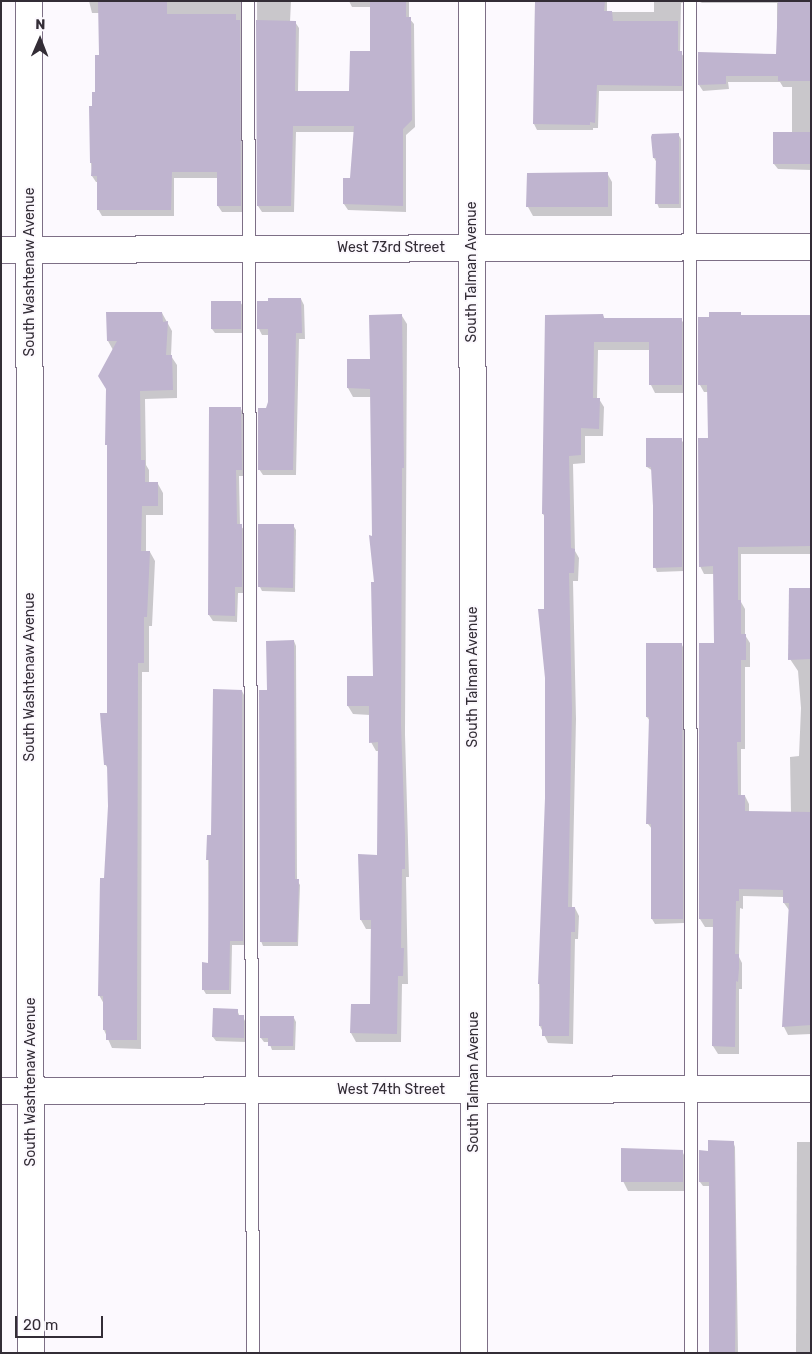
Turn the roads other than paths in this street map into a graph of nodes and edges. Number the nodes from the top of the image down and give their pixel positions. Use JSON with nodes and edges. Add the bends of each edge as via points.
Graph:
{"nodes":[{"id":1,"x":29,"y":1,"type":"edge"},
{"id":2,"x":248,"y":1,"type":"edge"},
{"id":3,"x":472,"y":1,"type":"edge"},
{"id":4,"x":690,"y":1,"type":"edge"},
{"id":5,"x":690,"y":247,"type":"junction"},
{"id":6,"x":811,"y":247,"type":"edge"},
{"id":7,"x":472,"y":248,"type":"junction"},
{"id":8,"x":248,"y":249,"type":"junction"},
{"id":9,"x":1,"y":250,"type":"edge"},
{"id":10,"x":30,"y":250,"type":"junction"},
{"id":11,"x":691,"y":1089,"type":"junction"},
{"id":12,"x":811,"y":1089,"type":"edge"},
{"id":13,"x":253,"y":1090,"type":"junction"},
{"id":14,"x":474,"y":1090,"type":"junction"},
{"id":15,"x":1,"y":1091,"type":"edge"},
{"id":16,"x":31,"y":1091,"type":"junction"},
{"id":17,"x":31,"y":1353,"type":"edge"},
{"id":18,"x":254,"y":1353,"type":"edge"},
{"id":19,"x":474,"y":1353,"type":"edge"},
{"id":20,"x":691,"y":1353,"type":"edge"}],
"edges":[{"from":1,"to":10,"type":"street","name":"South Washtenaw Avenue"},
{"from":2,"to":8,"type":"lane"},
{"from":3,"to":7,"type":"street","name":"South Talman Avenue"},
{"from":4,"to":5,"type":"lane"},
{"from":5,"to":6,"type":"street","name":"West 73rd Street"},
{"from":5,"to":7,"type":"street","name":"West 73rd Street"},
{"from":5,"to":11,"type":"lane"},
{"from":7,"to":8,"type":"street","name":"West 73rd Street"},
{"from":7,"to":14,"type":"street","name":"South Talman Avenue"},
{"from":8,"to":10,"type":"street","name":"West 73rd Street"},
{"from":8,"to":13,"type":"lane"},
{"from":9,"to":10,"type":"street","name":"West 73rd Street"},
{"from":10,"to":16,"type":"street","name":"South Washtenaw Avenue"},
{"from":11,"to":12,"type":"street","name":"West 74th Street"},
{"from":11,"to":14,"type":"street","name":"West 74th Street"},
{"from":11,"to":20,"type":"lane"},
{"from":13,"to":14,"type":"street","name":"West 74th Street"},
{"from":13,"to":16,"type":"street","name":"West 74th Street"},
{"from":13,"to":18,"type":"lane"},
{"from":14,"to":19,"type":"street","name":"South Talman Avenue"},
{"from":15,"to":16,"type":"street","name":"West 74th Street"},
{"from":16,"to":17,"type":"street","name":"South Washtenaw Avenue"}]}
